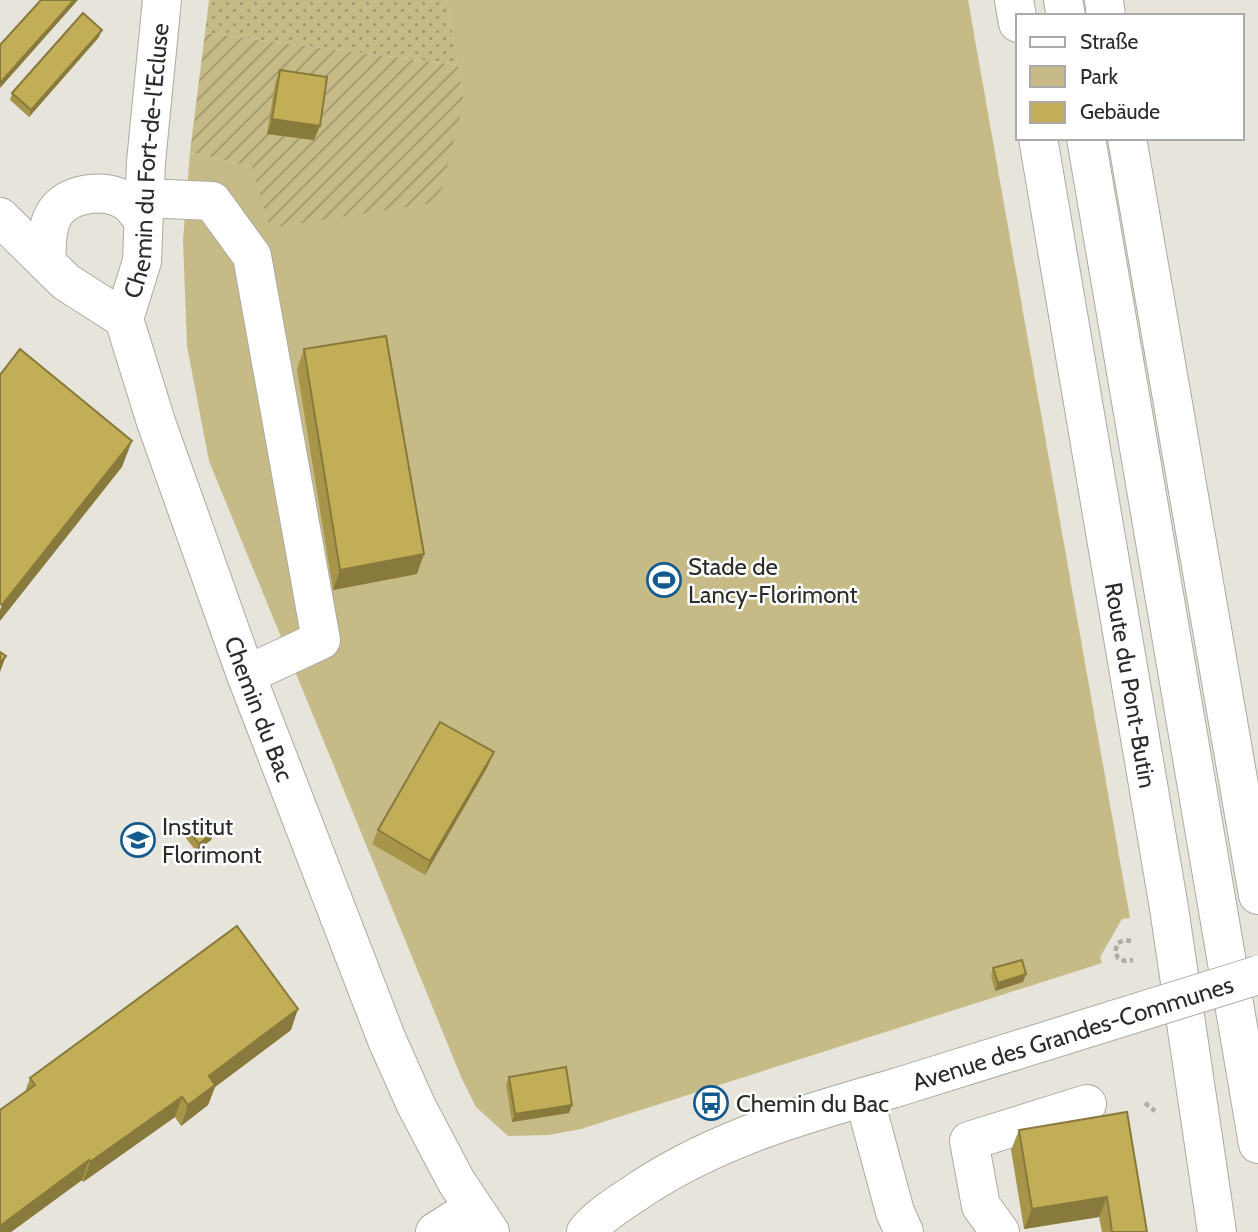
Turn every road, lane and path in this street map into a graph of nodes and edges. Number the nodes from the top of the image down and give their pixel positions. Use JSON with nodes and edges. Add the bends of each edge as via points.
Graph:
{"nodes":[{"id":1,"x":162,"y":0,"type":"edge"},
{"id":2,"x":1038,"y":140,"type":"edge"},
{"id":3,"x":1086,"y":140,"type":"edge"},
{"id":4,"x":1127,"y":140,"type":"edge"},
{"id":5,"x":144,"y":209,"type":"junction"},
{"id":6,"x":0,"y":217,"type":"edge"},
{"id":7,"x":46,"y":262,"type":"junction"},
{"id":8,"x":124,"y":319,"type":"junction"},
{"id":9,"x":246,"y":675,"type":"junction"},
{"id":10,"x":1258,"y":895,"type":"edge"},
{"id":11,"x":1136,"y":947,"type":"dead end"},
{"id":12,"x":1132,"y":959,"type":"dead end"},
{"id":13,"x":1258,"y":975,"type":"edge"},
{"id":14,"x":880,"y":1092,"type":"junction"},
{"id":15,"x":1145,"y":1103,"type":"dead end"},
{"id":16,"x":1087,"y":1104,"type":"dead end"},
{"id":17,"x":1156,"y":1111,"type":"dead end"},
{"id":18,"x":1258,"y":1144,"type":"edge"},
{"id":19,"x":482,"y":1220,"type":"edge"},
{"id":20,"x":899,"y":1222,"type":"edge"},
{"id":21,"x":435,"y":1232,"type":"edge"},
{"id":22,"x":586,"y":1232,"type":"edge"},
{"id":23,"x":1000,"y":1232,"type":"edge"},
{"id":24,"x":1217,"y":1232,"type":"edge"}],
"edges":[{"from":1,"to":5,"type":"street","name":"Chemin du Fort-de-l'Ecluse"},
{"from":2,"to":24,"type":"street","name":"Route du Pont-Butin","via":[[1169,908]]},
{"from":3,"to":18,"type":"street","name":"Route du Pont-Butin"},
{"from":4,"to":10,"type":"street"},
{"from":5,"to":7,"type":"street","via":[[100,194],[71,198],[55,213],[48,231]]},
{"from":5,"to":8,"type":"street","name":"Chemin du Fort-de-l'Ecluse","via":[[142,261]]},
{"from":5,"to":9,"type":"street","via":[[212,201],[252,256],[321,640]]},
{"from":6,"to":7,"type":"street"},
{"from":7,"to":8,"type":"street","via":[[66,282]]},
{"from":8,"to":9,"type":"street","name":"Chemin du Bac"},
{"from":9,"to":19,"type":"street","name":"Chemin du Bac","via":[[387,1040],[456,1181]]},
{"from":11,"to":12,"type":"path","via":[[1124,940],[1115,951],[1118,958]]},
{"from":13,"to":14,"type":"street","name":"Avenue des Grandes-Communes","bridge":true},
{"from":14,"to":20,"type":"street"},
{"from":14,"to":22,"type":"street","name":"Avenue des Grandes-Communes","via":[[749,1133],[699,1156],[616,1205]]},
{"from":15,"to":17,"type":"path"},
{"from":16,"to":23,"type":"street","via":[[969,1141],[981,1206]]},
{"from":19,"to":21,"type":"street"}]}
